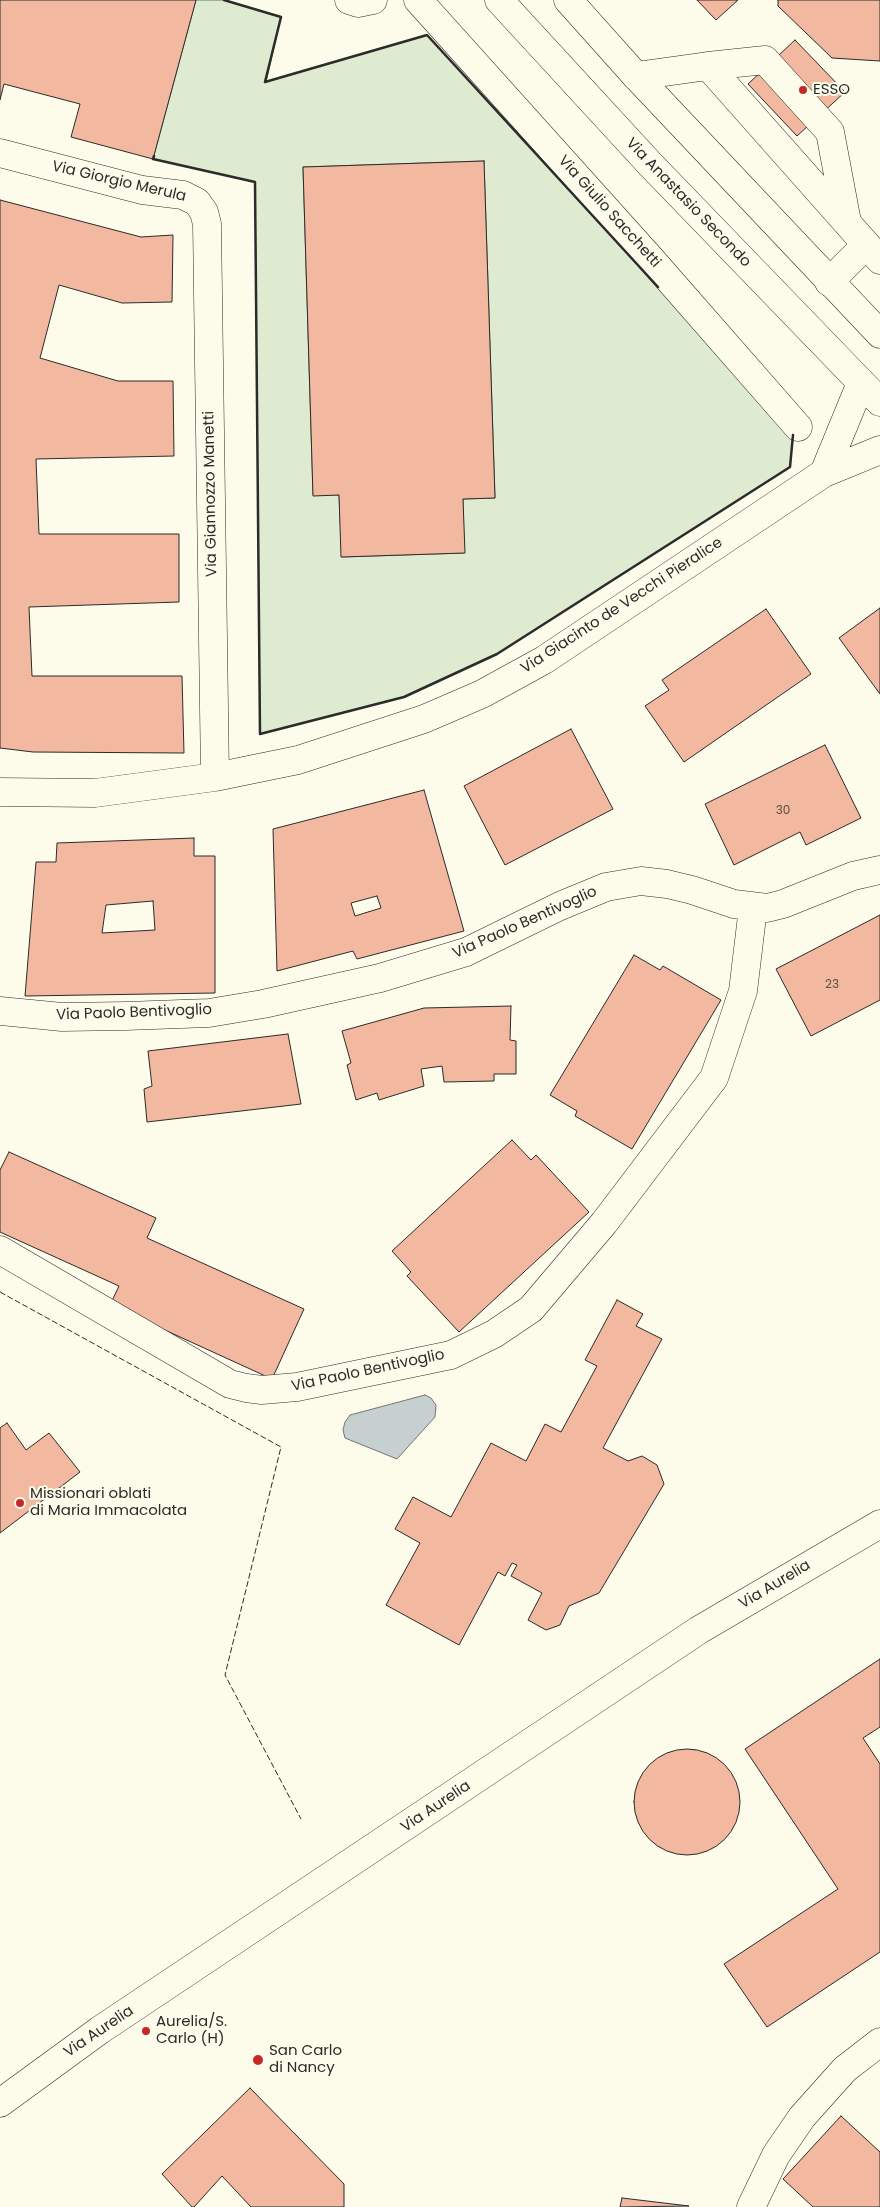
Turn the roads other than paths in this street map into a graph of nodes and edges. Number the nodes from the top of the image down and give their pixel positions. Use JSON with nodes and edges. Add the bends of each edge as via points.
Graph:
{"nodes":[{"id":1,"x":349,"y":0,"type":"edge"},
{"id":2,"x":373,"y":0,"type":"edge"},
{"id":3,"x":418,"y":0,"type":"edge"},
{"id":4,"x":499,"y":0,"type":"edge"},
{"id":5,"x":568,"y":0,"type":"edge"},
{"id":6,"x":708,"y":66,"type":"junction"},
{"id":7,"x":636,"y":76,"type":"junction"},
{"id":8,"x":0,"y":153,"type":"edge"},
{"id":9,"x":204,"y":212,"type":"joint"},
{"id":10,"x":848,"y":223,"type":"junction"},
{"id":11,"x":873,"y":252,"type":"edge"},
{"id":12,"x":829,"y":282,"type":"junction"},
{"id":13,"x":880,"y":334,"type":"edge"},
{"id":14,"x":861,"y":383,"type":"junction"},
{"id":15,"x":880,"y":402,"type":"edge"},
{"id":16,"x":798,"y":427,"type":"dead end"},
{"id":17,"x":880,"y":450,"type":"edge"},
{"id":18,"x":824,"y":473,"type":"junction"},
{"id":19,"x":215,"y":777,"type":"junction"},
{"id":20,"x":0,"y":792,"type":"edge"},
{"id":21,"x":880,"y":870,"type":"edge"},
{"id":22,"x":753,"y":908,"type":"junction"},
{"id":23,"x":0,"y":1011,"type":"edge"},
{"id":24,"x":0,"y":1250,"type":"edge"},
{"id":25,"x":880,"y":1524,"type":"edge"},
{"id":26,"x":880,"y":2042,"type":"edge"},
{"id":27,"x":0,"y":2102,"type":"edge"},
{"id":28,"x":751,"y":2207,"type":"edge"}],
"edges":[{"from":1,"to":2,"type":"street","via":[[358,3]]},
{"from":3,"to":16,"type":"street","name":"Via Giulio Sacchetti"},
{"from":4,"to":14,"type":"street","name":"Via Anastasio Secondo","via":[[650,164]]},
{"from":5,"to":7,"type":"street"},
{"from":6,"to":7,"type":"street"},
{"from":6,"to":10,"type":"street"},
{"from":6,"to":10,"type":"street","via":[[765,60],[830,132]]},
{"from":7,"to":12,"type":"street"},
{"from":8,"to":9,"type":"street","name":"Via Giorgio Merula","via":[[142,190],[183,195],[197,202]]},
{"from":9,"to":19,"type":"street","name":"Via Giannozzo Manetti","via":[[207,224]]},
{"from":10,"to":11,"type":"street"},
{"from":11,"to":12,"type":"street"},
{"from":12,"to":13,"type":"street"},
{"from":14,"to":15,"type":"street","name":"Via Anastasio Secondo"},
{"from":14,"to":18,"type":"street"},
{"from":17,"to":18,"type":"street","name":"Via Giacinto de Vecchi Pieralice"},
{"from":18,"to":19,"type":"street","name":"Via Giacinto de Vecchi Pieralice","via":[[582,636],[482,694],[424,719],[334,749]]},
{"from":19,"to":20,"type":"street","name":"Via Giacinto de Vecchi Pieralice","via":[[94,793]]},
{"from":21,"to":22,"type":"street","name":"Via Paolo Bentivoglio","via":[[853,876],[775,907]]},
{"from":22,"to":23,"type":"street","name":"Via Paolo Bentivoglio","via":[[692,890],[641,881],[606,887],[578,898],[466,952],[380,978],[263,1004],[209,1013],[126,1016],[62,1016]]},
{"from":22,"to":24,"type":"street","name":"Via Paolo Bentivoglio","via":[[743,991],[714,1078],[604,1223],[531,1309],[494,1334],[451,1355],[297,1387],[246,1388],[230,1384]]},
{"from":25,"to":27,"type":"street","name":"Via Aurelia","via":[[699,1630],[100,2030]]},
{"from":26,"to":28,"type":"street","via":[[845,2069],[802,2117],[776,2156]]}]}
